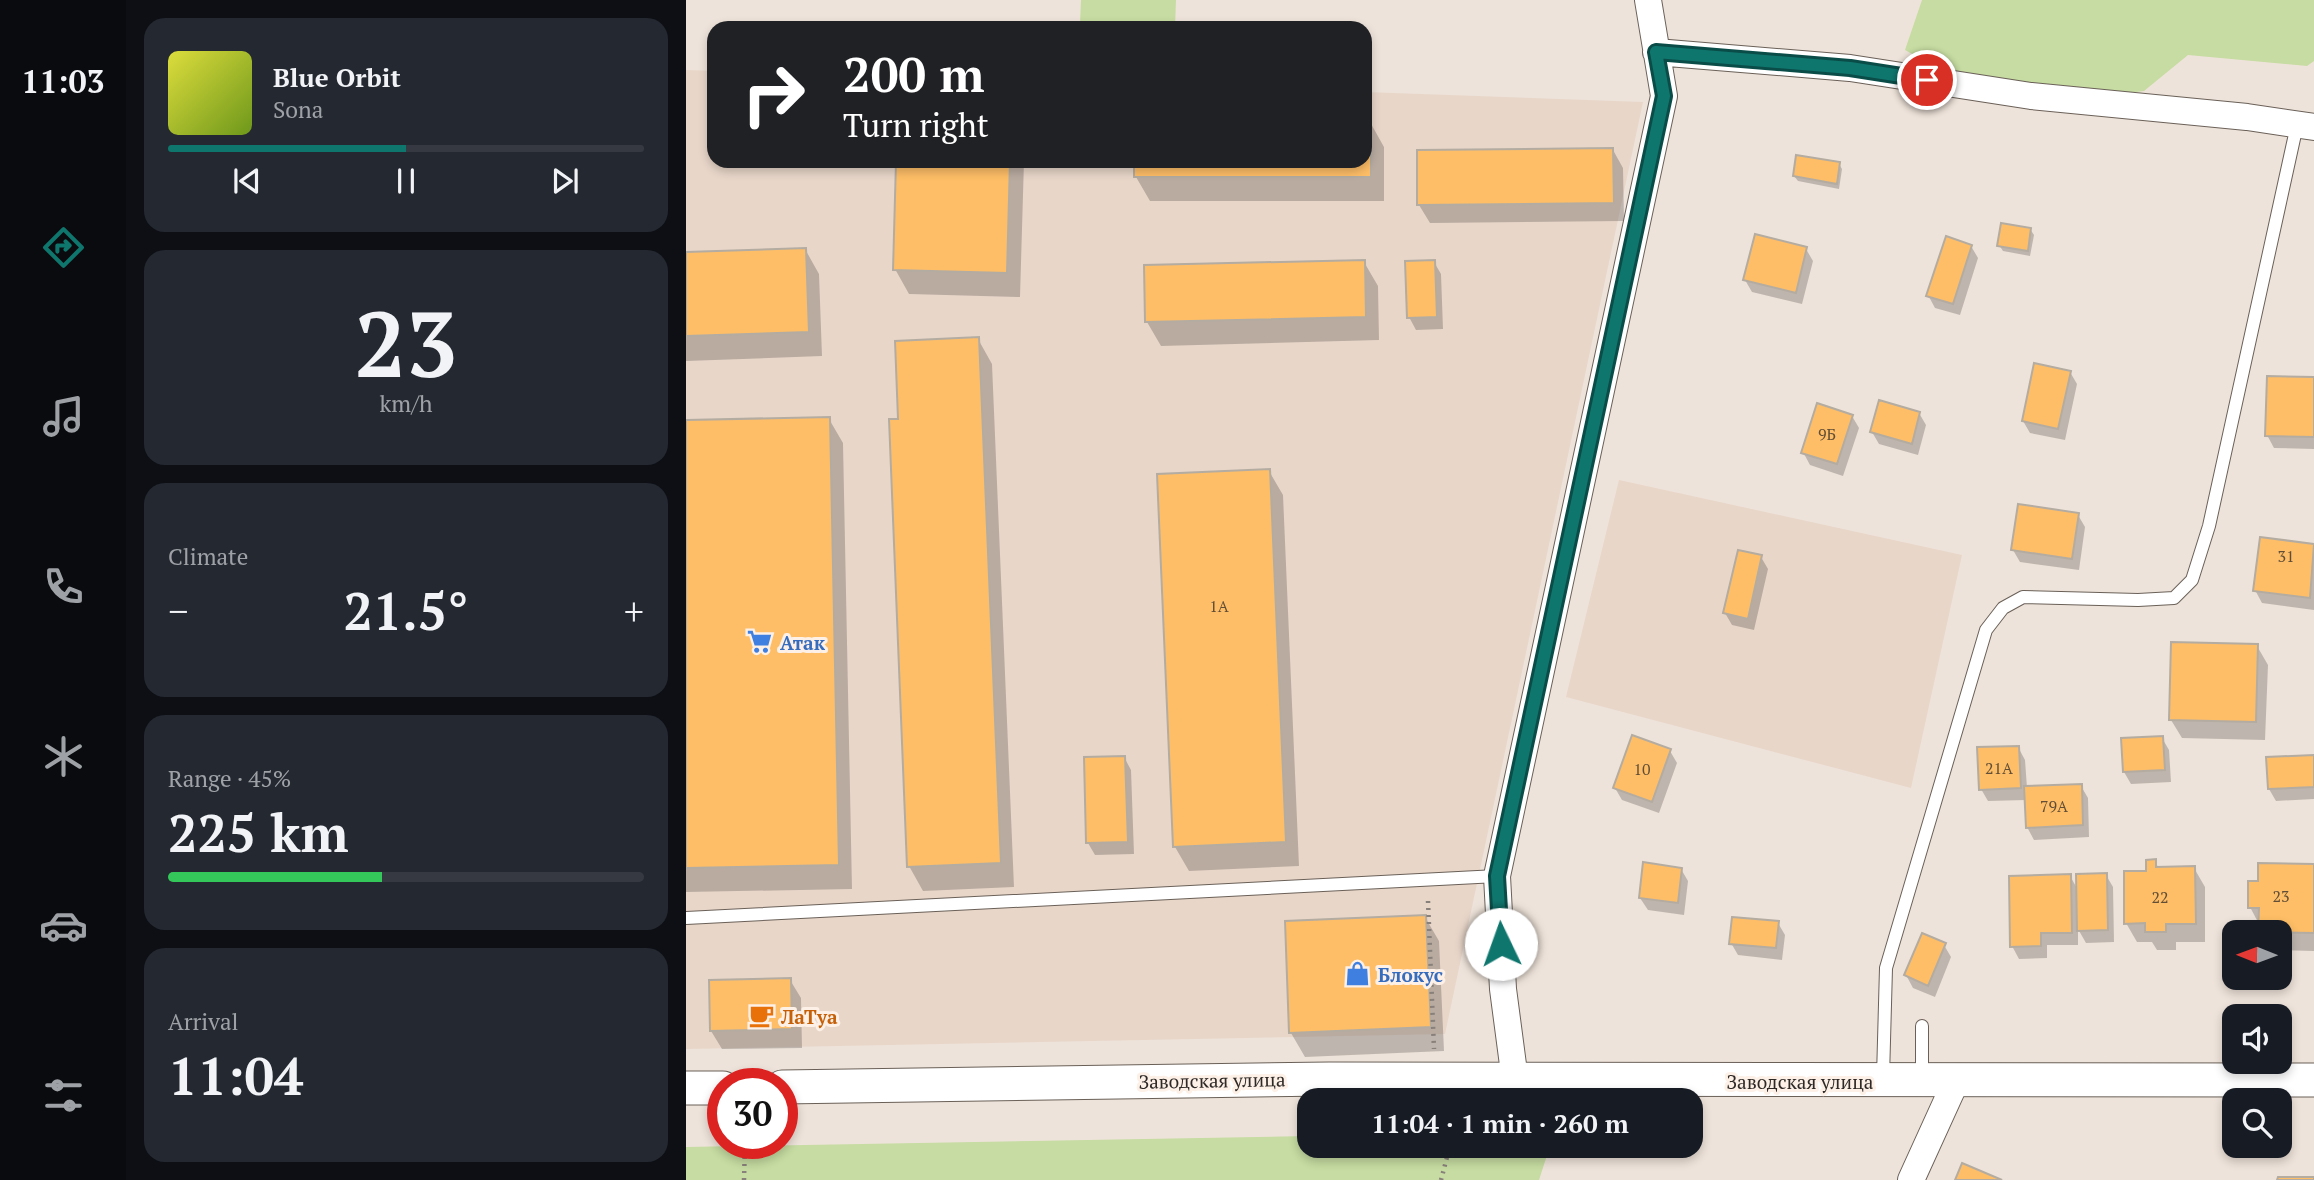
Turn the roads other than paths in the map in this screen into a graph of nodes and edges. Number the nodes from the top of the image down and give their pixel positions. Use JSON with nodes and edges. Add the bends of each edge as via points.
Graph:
{"nodes":[{"id":1,"x":1648,"y":0,"type":"edge"},
{"id":2,"x":1656,"y":52,"type":"junction"},
{"id":3,"x":2306,"y":126,"type":"edge"},
{"id":4,"x":1497,"y":876,"type":"junction"},
{"id":5,"x":686,"y":918,"type":"edge"},
{"id":6,"x":1923,"y":1026,"type":"dead end"},
{"id":7,"x":1515,"y":1080,"type":"junction"},
{"id":8,"x":2314,"y":1080,"type":"edge"},
{"id":9,"x":1883,"y":1081,"type":"junction"},
{"id":10,"x":1922,"y":1081,"type":"junction"},
{"id":11,"x":1956,"y":1081,"type":"junction"},
{"id":12,"x":798,"y":1087,"type":"edge"},
{"id":13,"x":686,"y":1088,"type":"edge"},
{"id":14,"x":707,"y":1088,"type":"edge"},
{"id":15,"x":1912,"y":1180,"type":"edge"}],
"edges":[{"from":1,"to":2,"type":"street"},
{"from":2,"to":3,"type":"street","via":[[1850,68],[2031,96]]},
{"from":2,"to":4,"type":"street","via":[[1664,96]]},
{"from":3,"to":9,"type":"lane","via":[[2192,580],[2174,598],[2023,597],[2003,608],[1986,630],[1886,968]]},
{"from":4,"to":5,"type":"lane"},
{"from":4,"to":7,"type":"street","via":[[1503,989]]},
{"from":6,"to":10,"type":"lane"},
{"from":7,"to":9,"type":"street","name":"Заводская улица"},
{"from":7,"to":12,"type":"street","name":"Заводская улица"},
{"from":8,"to":11,"type":"street","name":"Заводская улица"},
{"from":9,"to":10,"type":"street","name":"Заводская улица"},
{"from":10,"to":11,"type":"street","name":"Заводская улица"},
{"from":11,"to":15,"type":"street"},
{"from":13,"to":14,"type":"street"}]}
